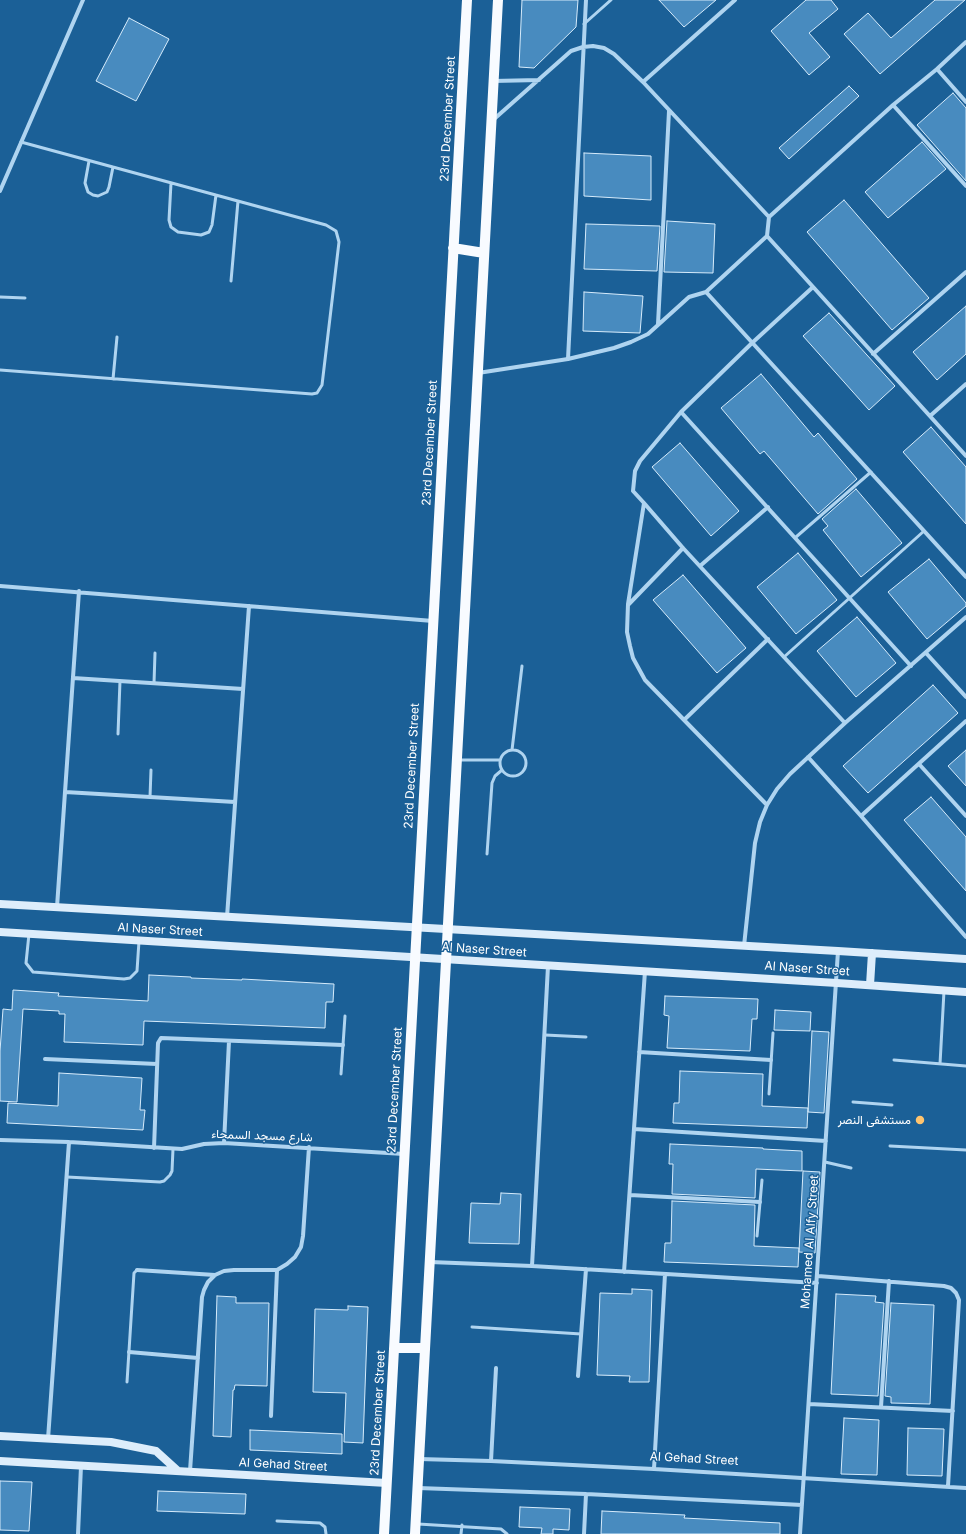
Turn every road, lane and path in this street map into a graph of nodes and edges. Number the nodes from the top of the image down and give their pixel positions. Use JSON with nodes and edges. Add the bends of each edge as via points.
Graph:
{"nodes":[{"id":1,"x":83,"y":0,"type":"edge"},
{"id":2,"x":467,"y":0,"type":"edge"},
{"id":3,"x":498,"y":0,"type":"edge"},
{"id":4,"x":586,"y":0,"type":"edge"},
{"id":5,"x":611,"y":0,"type":"edge"},
{"id":6,"x":735,"y":0,"type":"edge"},
{"id":7,"x":584,"y":24,"type":"junction"},
{"id":8,"x":966,"y":42,"type":"edge"},
{"id":9,"x":583,"y":47,"type":"junction"},
{"id":10,"x":937,"y":69,"type":"junction"},
{"id":11,"x":539,"y":80,"type":"junction"},
{"id":12,"x":493,"y":81,"type":"junction"},
{"id":13,"x":643,"y":82,"type":"junction"},
{"id":14,"x":966,"y":102,"type":"edge"},
{"id":15,"x":893,"y":104,"type":"junction"},
{"id":16,"x":669,"y":111,"type":"junction"},
{"id":17,"x":491,"y":122,"type":"junction"},
{"id":18,"x":21,"y":142,"type":"junction"},
{"id":19,"x":89,"y":161,"type":"junction"},
{"id":20,"x":113,"y":168,"type":"junction"},
{"id":21,"x":171,"y":183,"type":"junction"},
{"id":22,"x":966,"y":186,"type":"edge"},
{"id":23,"x":0,"y":192,"type":"edge"},
{"id":24,"x":216,"y":195,"type":"junction"},
{"id":25,"x":238,"y":201,"type":"junction"},
{"id":26,"x":769,"y":217,"type":"junction"},
{"id":27,"x":767,"y":236,"type":"junction"},
{"id":28,"x":454,"y":248,"type":"junction"},
{"id":29,"x":484,"y":253,"type":"junction"},
{"id":30,"x":966,"y":272,"type":"edge"},
{"id":31,"x":231,"y":281,"type":"dead end"},
{"id":32,"x":813,"y":287,"type":"junction"},
{"id":33,"x":706,"y":292,"type":"junction"},
{"id":34,"x":0,"y":297,"type":"edge"},
{"id":35,"x":25,"y":298,"type":"dead end"},
{"id":36,"x":658,"y":324,"type":"junction"},
{"id":37,"x":117,"y":337,"type":"dead end"},
{"id":38,"x":752,"y":343,"type":"junction"},
{"id":39,"x":873,"y":354,"type":"junction"},
{"id":40,"x":568,"y":359,"type":"junction"},
{"id":41,"x":0,"y":370,"type":"edge"},
{"id":42,"x":478,"y":373,"type":"junction"},
{"id":43,"x":113,"y":379,"type":"junction"},
{"id":44,"x":966,"y":384,"type":"edge"},
{"id":45,"x":681,"y":412,"type":"junction"},
{"id":46,"x":930,"y":416,"type":"junction"},
{"id":47,"x":966,"y":456,"type":"edge"},
{"id":48,"x":870,"y":472,"type":"junction"},
{"id":49,"x":644,"y":503,"type":"junction"},
{"id":50,"x":768,"y":506,"type":"junction"},
{"id":51,"x":924,"y":531,"type":"junction"},
{"id":52,"x":796,"y":538,"type":"junction"},
{"id":53,"x":683,"y":548,"type":"junction"},
{"id":54,"x":700,"y":566,"type":"junction"},
{"id":55,"x":966,"y":577,"type":"edge"},
{"id":56,"x":0,"y":586,"type":"edge"},
{"id":57,"x":79,"y":592,"type":"junction"},
{"id":58,"x":850,"y":598,"type":"junction"},
{"id":59,"x":628,"y":604,"type":"junction"},
{"id":60,"x":249,"y":606,"type":"junction"},
{"id":61,"x":966,"y":617,"type":"edge"},
{"id":62,"x":433,"y":621,"type":"junction"},
{"id":63,"x":768,"y":639,"type":"junction"},
{"id":64,"x":155,"y":653,"type":"dead end"},
{"id":65,"x":926,"y":653,"type":"junction"},
{"id":66,"x":784,"y":657,"type":"junction"},
{"id":67,"x":522,"y":666,"type":"dead end"},
{"id":68,"x":911,"y":666,"type":"junction"},
{"id":69,"x":73,"y":678,"type":"junction"},
{"id":70,"x":120,"y":681,"type":"junction"},
{"id":71,"x":154,"y":683,"type":"junction"},
{"id":72,"x":243,"y":688,"type":"junction"},
{"id":73,"x":966,"y":698,"type":"edge"},
{"id":74,"x":684,"y":720,"type":"junction"},
{"id":75,"x":966,"y":721,"type":"edge"},
{"id":76,"x":845,"y":723,"type":"junction"},
{"id":77,"x":118,"y":734,"type":"dead end"},
{"id":78,"x":512,"y":750,"type":"junction"},
{"id":79,"x":808,"y":757,"type":"junction"},
{"id":80,"x":457,"y":760,"type":"junction"},
{"id":81,"x":500,"y":760,"type":"junction"},
{"id":82,"x":919,"y":764,"type":"junction"},
{"id":83,"x":151,"y":770,"type":"dead end"},
{"id":84,"x":502,"y":770,"type":"junction"},
{"id":85,"x":65,"y":792,"type":"junction"},
{"id":86,"x":150,"y":797,"type":"junction"},
{"id":87,"x":235,"y":802,"type":"junction"},
{"id":88,"x":768,"y":805,"type":"junction"},
{"id":89,"x":861,"y":816,"type":"junction"},
{"id":90,"x":966,"y":816,"type":"edge"},
{"id":91,"x":487,"y":854,"type":"dead end"},
{"id":92,"x":0,"y":904,"type":"edge"},
{"id":93,"x":57,"y":908,"type":"junction"},
{"id":94,"x":227,"y":917,"type":"junction"},
{"id":95,"x":417,"y":928,"type":"junction"},
{"id":96,"x":448,"y":929,"type":"junction"},
{"id":97,"x":0,"y":932,"type":"edge"},
{"id":98,"x":29,"y":934,"type":"junction"},
{"id":99,"x":966,"y":937,"type":"edge"},
{"id":100,"x":139,"y":941,"type":"junction"},
{"id":101,"x":744,"y":946,"type":"junction"},
{"id":102,"x":838,"y":951,"type":"junction"},
{"id":103,"x":872,"y":953,"type":"junction"},
{"id":104,"x":415,"y":958,"type":"junction"},
{"id":105,"x":446,"y":959,"type":"junction"},
{"id":106,"x":966,"y":959,"type":"edge"},
{"id":107,"x":548,"y":966,"type":"junction"},
{"id":108,"x":645,"y":972,"type":"junction"},
{"id":109,"x":837,"y":983,"type":"junction"},
{"id":110,"x":870,"y":985,"type":"junction"},
{"id":111,"x":944,"y":991,"type":"junction"},
{"id":112,"x":966,"y":992,"type":"edge"},
{"id":113,"x":345,"y":1016,"type":"dead end"},
{"id":114,"x":773,"y":1033,"type":"dead end"},
{"id":115,"x":545,"y":1035,"type":"junction"},
{"id":116,"x":586,"y":1038,"type":"dead end"},
{"id":117,"x":229,"y":1041,"type":"junction"},
{"id":118,"x":343,"y":1045,"type":"junction"},
{"id":119,"x":639,"y":1052,"type":"junction"},
{"id":120,"x":45,"y":1059,"type":"dead end"},
{"id":121,"x":771,"y":1060,"type":"junction"},
{"id":122,"x":894,"y":1060,"type":"dead end"},
{"id":123,"x":157,"y":1064,"type":"junction"},
{"id":124,"x":940,"y":1064,"type":"junction"},
{"id":125,"x":966,"y":1066,"type":"edge"},
{"id":126,"x":341,"y":1074,"type":"dead end"},
{"id":127,"x":769,"y":1094,"type":"dead end"},
{"id":128,"x":853,"y":1102,"type":"dead end"},
{"id":129,"x":892,"y":1105,"type":"dead end"},
{"id":130,"x":634,"y":1129,"type":"junction"},
{"id":131,"x":0,"y":1140,"type":"edge"},
{"id":132,"x":826,"y":1141,"type":"junction"},
{"id":133,"x":69,"y":1142,"type":"junction"},
{"id":134,"x":224,"y":1143,"type":"junction"},
{"id":135,"x":890,"y":1146,"type":"dead end"},
{"id":136,"x":309,"y":1147,"type":"junction"},
{"id":137,"x":154,"y":1148,"type":"junction"},
{"id":138,"x":173,"y":1149,"type":"junction"},
{"id":139,"x":966,"y":1150,"type":"edge"},
{"id":140,"x":404,"y":1154,"type":"junction"},
{"id":141,"x":825,"y":1162,"type":"junction"},
{"id":142,"x":851,"y":1168,"type":"dead end"},
{"id":143,"x":67,"y":1177,"type":"junction"},
{"id":144,"x":762,"y":1180,"type":"dead end"},
{"id":145,"x":630,"y":1195,"type":"junction"},
{"id":146,"x":760,"y":1202,"type":"junction"},
{"id":147,"x":757,"y":1236,"type":"dead end"},
{"id":148,"x":430,"y":1262,"type":"junction"},
{"id":149,"x":532,"y":1266,"type":"junction"},
{"id":150,"x":586,"y":1269,"type":"junction"},
{"id":151,"x":137,"y":1270,"type":"joint"},
{"id":152,"x":277,"y":1270,"type":"junction"},
{"id":153,"x":624,"y":1272,"type":"junction"},
{"id":154,"x":665,"y":1274,"type":"junction"},
{"id":155,"x":215,"y":1275,"type":"junction"},
{"id":156,"x":818,"y":1276,"type":"junction"},
{"id":157,"x":889,"y":1281,"type":"junction"},
{"id":158,"x":817,"y":1283,"type":"junction"},
{"id":159,"x":472,"y":1327,"type":"dead end"},
{"id":160,"x":581,"y":1334,"type":"junction"},
{"id":161,"x":394,"y":1348,"type":"junction"},
{"id":162,"x":425,"y":1348,"type":"junction"},
{"id":163,"x":129,"y":1352,"type":"junction"},
{"id":164,"x":198,"y":1358,"type":"junction"},
{"id":165,"x":496,"y":1368,"type":"dead end"},
{"id":166,"x":578,"y":1376,"type":"dead end"},
{"id":167,"x":127,"y":1382,"type":"dead end"},
{"id":168,"x":809,"y":1404,"type":"junction"},
{"id":169,"x":881,"y":1407,"type":"junction"},
{"id":170,"x":952,"y":1411,"type":"junction"},
{"id":171,"x":271,"y":1416,"type":"dead end"},
{"id":172,"x":0,"y":1436,"type":"edge"},
{"id":173,"x":48,"y":1439,"type":"junction"},
{"id":174,"x":419,"y":1459,"type":"junction"},
{"id":175,"x":0,"y":1461,"type":"edge"},
{"id":176,"x":491,"y":1461,"type":"junction"},
{"id":177,"x":81,"y":1466,"type":"junction"},
{"id":178,"x":654,"y":1469,"type":"junction"},
{"id":179,"x":178,"y":1471,"type":"junction"},
{"id":180,"x":190,"y":1472,"type":"junction"},
{"id":181,"x":804,"y":1478,"type":"junction"},
{"id":182,"x":387,"y":1483,"type":"junction"},
{"id":183,"x":948,"y":1486,"type":"junction"},
{"id":184,"x":418,"y":1488,"type":"junction"},
{"id":185,"x":966,"y":1488,"type":"edge"},
{"id":186,"x":586,"y":1494,"type":"junction"},
{"id":187,"x":802,"y":1505,"type":"junction"},
{"id":188,"x":277,"y":1521,"type":"dead end"},
{"id":189,"x":462,"y":1526,"type":"junction"},
{"id":190,"x":416,"y":1529,"type":"edge"},
{"id":191,"x":78,"y":1534,"type":"edge"},
{"id":192,"x":326,"y":1534,"type":"edge"},
{"id":193,"x":384,"y":1534,"type":"edge"},
{"id":194,"x":461,"y":1534,"type":"edge"},
{"id":195,"x":507,"y":1534,"type":"edge"},
{"id":196,"x":584,"y":1534,"type":"edge"},
{"id":197,"x":800,"y":1534,"type":"edge"}],
"edges":[{"from":1,"to":18,"type":"street"},
{"from":2,"to":28,"type":"main road","name":"23rd December Street"},
{"from":3,"to":12,"type":"main road"},
{"from":4,"to":7,"type":"street"},
{"from":5,"to":7,"type":"lane"},
{"from":6,"to":13,"type":"street"},
{"from":7,"to":9,"type":"street"},
{"from":8,"to":10,"type":"street"},
{"from":9,"to":11,"type":"street","via":[[571,51]]},
{"from":9,"to":13,"type":"street","via":[[604,48],[614,54]]},
{"from":9,"to":40,"type":"street"},
{"from":10,"to":14,"type":"street"},
{"from":10,"to":15,"type":"street"},
{"from":11,"to":12,"type":"street"},
{"from":11,"to":17,"type":"street"},
{"from":12,"to":17,"type":"main road"},
{"from":13,"to":16,"type":"street"},
{"from":15,"to":22,"type":"street"},
{"from":15,"to":26,"type":"street"},
{"from":16,"to":26,"type":"street"},
{"from":16,"to":36,"type":"street"},
{"from":17,"to":29,"type":"main road"},
{"from":18,"to":19,"type":"lane"},
{"from":18,"to":23,"type":"street"},
{"from":19,"to":20,"type":"lane"},
{"from":19,"to":20,"type":"lane","via":[[85,183],[88,192],[93,195],[98,196],[107,192]]},
{"from":20,"to":21,"type":"lane"},
{"from":21,"to":24,"type":"lane"},
{"from":21,"to":24,"type":"lane","via":[[169,220],[171,227],[178,232],[201,235],[209,232]]},
{"from":24,"to":25,"type":"lane"},
{"from":25,"to":31,"type":"lane"},
{"from":25,"to":43,"type":"lane","via":[[326,225],[336,231],[339,242],[320,389],[312,394]]},
{"from":26,"to":27,"type":"street"},
{"from":27,"to":32,"type":"street"},
{"from":27,"to":33,"type":"street"},
{"from":28,"to":29,"type":"main road"},
{"from":28,"to":62,"type":"main road","name":"23rd December Street"},
{"from":29,"to":42,"type":"main road"},
{"from":30,"to":39,"type":"street"},
{"from":32,"to":38,"type":"street"},
{"from":32,"to":39,"type":"street"},
{"from":33,"to":36,"type":"street","via":[[689,296]]},
{"from":33,"to":38,"type":"street"},
{"from":34,"to":35,"type":"lane"},
{"from":36,"to":40,"type":"street","via":[[648,334],[632,342]]},
{"from":37,"to":43,"type":"lane"},
{"from":38,"to":45,"type":"street"},
{"from":38,"to":48,"type":"street"},
{"from":39,"to":46,"type":"street"},
{"from":40,"to":42,"type":"street"},
{"from":41,"to":43,"type":"lane"},
{"from":42,"to":80,"type":"main road"},
{"from":44,"to":46,"type":"street"},
{"from":45,"to":49,"type":"street","via":[[640,461],[635,471],[633,492]]},
{"from":45,"to":50,"type":"street"},
{"from":46,"to":47,"type":"street"},
{"from":48,"to":51,"type":"street"},
{"from":48,"to":52,"type":"lane"},
{"from":49,"to":53,"type":"street"},
{"from":49,"to":59,"type":"street"},
{"from":50,"to":52,"type":"street"},
{"from":50,"to":54,"type":"street"},
{"from":51,"to":55,"type":"street"},
{"from":51,"to":58,"type":"lane"},
{"from":52,"to":58,"type":"street"},
{"from":53,"to":54,"type":"street"},
{"from":53,"to":59,"type":"street"},
{"from":54,"to":63,"type":"street"},
{"from":56,"to":57,"type":"street"},
{"from":57,"to":60,"type":"street"},
{"from":57,"to":69,"type":"street"},
{"from":58,"to":66,"type":"lane"},
{"from":58,"to":68,"type":"street"},
{"from":59,"to":74,"type":"street","via":[[627,632],[636,664],[645,680]]},
{"from":60,"to":62,"type":"street"},
{"from":60,"to":72,"type":"street"},
{"from":61,"to":65,"type":"street"},
{"from":62,"to":95,"type":"main road","name":"23rd December Street"},
{"from":63,"to":66,"type":"street"},
{"from":63,"to":74,"type":"street"},
{"from":64,"to":71,"type":"lane"},
{"from":65,"to":68,"type":"street"},
{"from":65,"to":73,"type":"street"},
{"from":66,"to":76,"type":"street"},
{"from":67,"to":78,"type":"lane"},
{"from":68,"to":76,"type":"street"},
{"from":69,"to":70,"type":"street"},
{"from":69,"to":85,"type":"street"},
{"from":70,"to":71,"type":"street"},
{"from":70,"to":77,"type":"lane"},
{"from":71,"to":72,"type":"street"},
{"from":72,"to":87,"type":"street"},
{"from":74,"to":88,"type":"street"},
{"from":75,"to":82,"type":"street"},
{"from":76,"to":79,"type":"street"},
{"from":78,"to":81,"type":"lane","via":[[502,755]]},
{"from":78,"to":84,"type":"lane","via":[[518,751],[526,760],[523,772],[512,776]]},
{"from":79,"to":88,"type":"street","via":[[777,789]]},
{"from":79,"to":89,"type":"street"},
{"from":80,"to":81,"type":"lane"},
{"from":80,"to":96,"type":"main road"},
{"from":81,"to":84,"type":"lane"},
{"from":82,"to":89,"type":"street"},
{"from":82,"to":90,"type":"street"},
{"from":83,"to":86,"type":"lane"},
{"from":84,"to":91,"type":"lane","via":[[492,783]]},
{"from":85,"to":86,"type":"street"},
{"from":85,"to":93,"type":"street"},
{"from":86,"to":87,"type":"street"},
{"from":87,"to":94,"type":"street"},
{"from":88,"to":101,"type":"street","via":[[760,822],[755,843]]},
{"from":89,"to":99,"type":"street"},
{"from":92,"to":93,"type":"street","name":"Al Naser Street"},
{"from":93,"to":94,"type":"street","name":"Al Naser Street"},
{"from":94,"to":95,"type":"street","name":"Al Naser Street"},
{"from":95,"to":96,"type":"street","name":"Al Naser Street"},
{"from":95,"to":104,"type":"main road","name":"23rd December Street"},
{"from":96,"to":101,"type":"street","name":"Al Naser Street"},
{"from":96,"to":105,"type":"main road"},
{"from":97,"to":98,"type":"street","name":"Al Naser Street"},
{"from":98,"to":100,"type":"street","name":"Al Naser Street"},
{"from":98,"to":100,"type":"lane","via":[[26,963],[33,972],[124,979],[130,978],[137,971]]},
{"from":100,"to":104,"type":"street","name":"Al Naser Street"},
{"from":101,"to":102,"type":"street","name":"Al Naser Street"},
{"from":102,"to":103,"type":"street","name":"Al Naser Street"},
{"from":102,"to":109,"type":"street","name":"Mohamed Al Alfy Street"},
{"from":103,"to":106,"type":"street","name":"Al Naser Street"},
{"from":103,"to":110,"type":"street"},
{"from":104,"to":105,"type":"street","name":"Al Naser Street"},
{"from":104,"to":140,"type":"main road","name":"23rd December Street"},
{"from":105,"to":107,"type":"street","name":"Al Naser Street"},
{"from":105,"to":148,"type":"main road"},
{"from":107,"to":108,"type":"street","name":"Al Naser Street"},
{"from":107,"to":115,"type":"street"},
{"from":108,"to":109,"type":"street","name":"Al Naser Street"},
{"from":108,"to":119,"type":"street"},
{"from":109,"to":110,"type":"street","name":"Al Naser Street"},
{"from":109,"to":132,"type":"street","name":"Mohamed Al Alfy Street"},
{"from":110,"to":111,"type":"street","name":"Al Naser Street"},
{"from":111,"to":112,"type":"street","name":"Al Naser Street"},
{"from":111,"to":124,"type":"lane"},
{"from":113,"to":118,"type":"lane"},
{"from":114,"to":121,"type":"lane"},
{"from":115,"to":116,"type":"lane"},
{"from":115,"to":149,"type":"street"},
{"from":117,"to":118,"type":"street"},
{"from":117,"to":123,"type":"street","via":[[161,1038],[158,1042]]},
{"from":117,"to":134,"type":"street"},
{"from":118,"to":126,"type":"lane"},
{"from":119,"to":121,"type":"street"},
{"from":119,"to":130,"type":"street"},
{"from":120,"to":123,"type":"street"},
{"from":121,"to":127,"type":"lane"},
{"from":122,"to":124,"type":"lane"},
{"from":123,"to":137,"type":"street"},
{"from":124,"to":125,"type":"lane"},
{"from":128,"to":129,"type":"lane"},
{"from":130,"to":132,"type":"street"},
{"from":130,"to":145,"type":"street"},
{"from":131,"to":133,"type":"street","name":"شارع مسجد السمحاء"},
{"from":132,"to":141,"type":"street","name":"Mohamed Al Alfy Street"},
{"from":133,"to":137,"type":"street","name":"شارع مسجد السمحاء"},
{"from":133,"to":143,"type":"street"},
{"from":134,"to":136,"type":"street","name":"شارع مسجد السمحاء"},
{"from":134,"to":138,"type":"street","name":"شارع مسجد السمحاء"},
{"from":135,"to":139,"type":"lane"},
{"from":136,"to":140,"type":"street","name":"شارع مسجد السمحاء"},
{"from":136,"to":152,"type":"street","via":[[301,1247],[291,1261]]},
{"from":137,"to":138,"type":"street","name":"شارع مسجد السمحاء"},
{"from":138,"to":143,"type":"lane","via":[[172,1171],[164,1181]]},
{"from":140,"to":161,"type":"main road","name":"23rd December Street"},
{"from":141,"to":142,"type":"lane"},
{"from":141,"to":156,"type":"street","name":"Mohamed Al Alfy Street"},
{"from":143,"to":173,"type":"street"},
{"from":144,"to":146,"type":"lane"},
{"from":145,"to":146,"type":"street"},
{"from":145,"to":153,"type":"street"},
{"from":146,"to":147,"type":"lane"},
{"from":148,"to":149,"type":"street"},
{"from":148,"to":162,"type":"main road"},
{"from":149,"to":150,"type":"street"},
{"from":150,"to":153,"type":"street"},
{"from":150,"to":160,"type":"street"},
{"from":151,"to":155,"type":"street"},
{"from":151,"to":163,"type":"lane","via":[[134,1273]]},
{"from":152,"to":155,"type":"street","via":[[234,1270]]},
{"from":152,"to":171,"type":"street"},
{"from":153,"to":154,"type":"street"},
{"from":154,"to":158,"type":"street"},
{"from":154,"to":178,"type":"street"},
{"from":155,"to":164,"type":"street","via":[[208,1282],[202,1297]]},
{"from":156,"to":157,"type":"street"},
{"from":156,"to":158,"type":"street","name":"Mohamed Al Alfy Street"},
{"from":157,"to":169,"type":"street"},
{"from":157,"to":170,"type":"street","via":[[944,1286],[952,1288],[956,1293],[959,1300]]},
{"from":158,"to":168,"type":"street","name":"Mohamed Al Alfy Street"},
{"from":159,"to":160,"type":"lane"},
{"from":160,"to":166,"type":"street"},
{"from":161,"to":162,"type":"main road"},
{"from":161,"to":182,"type":"main road","name":"23rd December Street"},
{"from":162,"to":174,"type":"main road"},
{"from":163,"to":164,"type":"street"},
{"from":163,"to":167,"type":"lane"},
{"from":164,"to":180,"type":"street"},
{"from":165,"to":176,"type":"street"},
{"from":168,"to":169,"type":"street"},
{"from":168,"to":181,"type":"street","name":"Mohamed Al Alfy Street"},
{"from":169,"to":170,"type":"street"},
{"from":170,"to":183,"type":"street"},
{"from":172,"to":173,"type":"street"},
{"from":173,"to":179,"type":"street","via":[[111,1442],[156,1450]]},
{"from":174,"to":176,"type":"street","name":"Al Gehad Street"},
{"from":174,"to":184,"type":"main road"},
{"from":175,"to":177,"type":"street","name":"Al Gehad Street"},
{"from":176,"to":178,"type":"street","name":"Al Gehad Street"},
{"from":177,"to":179,"type":"street","name":"Al Gehad Street"},
{"from":177,"to":191,"type":"street"},
{"from":178,"to":181,"type":"street","name":"Al Gehad Street"},
{"from":179,"to":180,"type":"street","name":"Al Gehad Street"},
{"from":180,"to":182,"type":"street","name":"Al Gehad Street"},
{"from":181,"to":183,"type":"street","name":"Al Gehad Street"},
{"from":181,"to":187,"type":"street","name":"Mohamed Al Alfy Street"},
{"from":182,"to":193,"type":"main road","name":"23rd December Street"},
{"from":183,"to":185,"type":"street","name":"Al Gehad Street"},
{"from":184,"to":186,"type":"street"},
{"from":184,"to":190,"type":"main road"},
{"from":186,"to":187,"type":"street"},
{"from":186,"to":196,"type":"street"},
{"from":187,"to":197,"type":"street","name":"Mohamed Al Alfy Street"},
{"from":188,"to":192,"type":"lane","via":[[320,1523],[325,1527]]},
{"from":189,"to":190,"type":"lane"},
{"from":189,"to":194,"type":"lane"},
{"from":189,"to":195,"type":"lane","via":[[501,1529]]}]}
